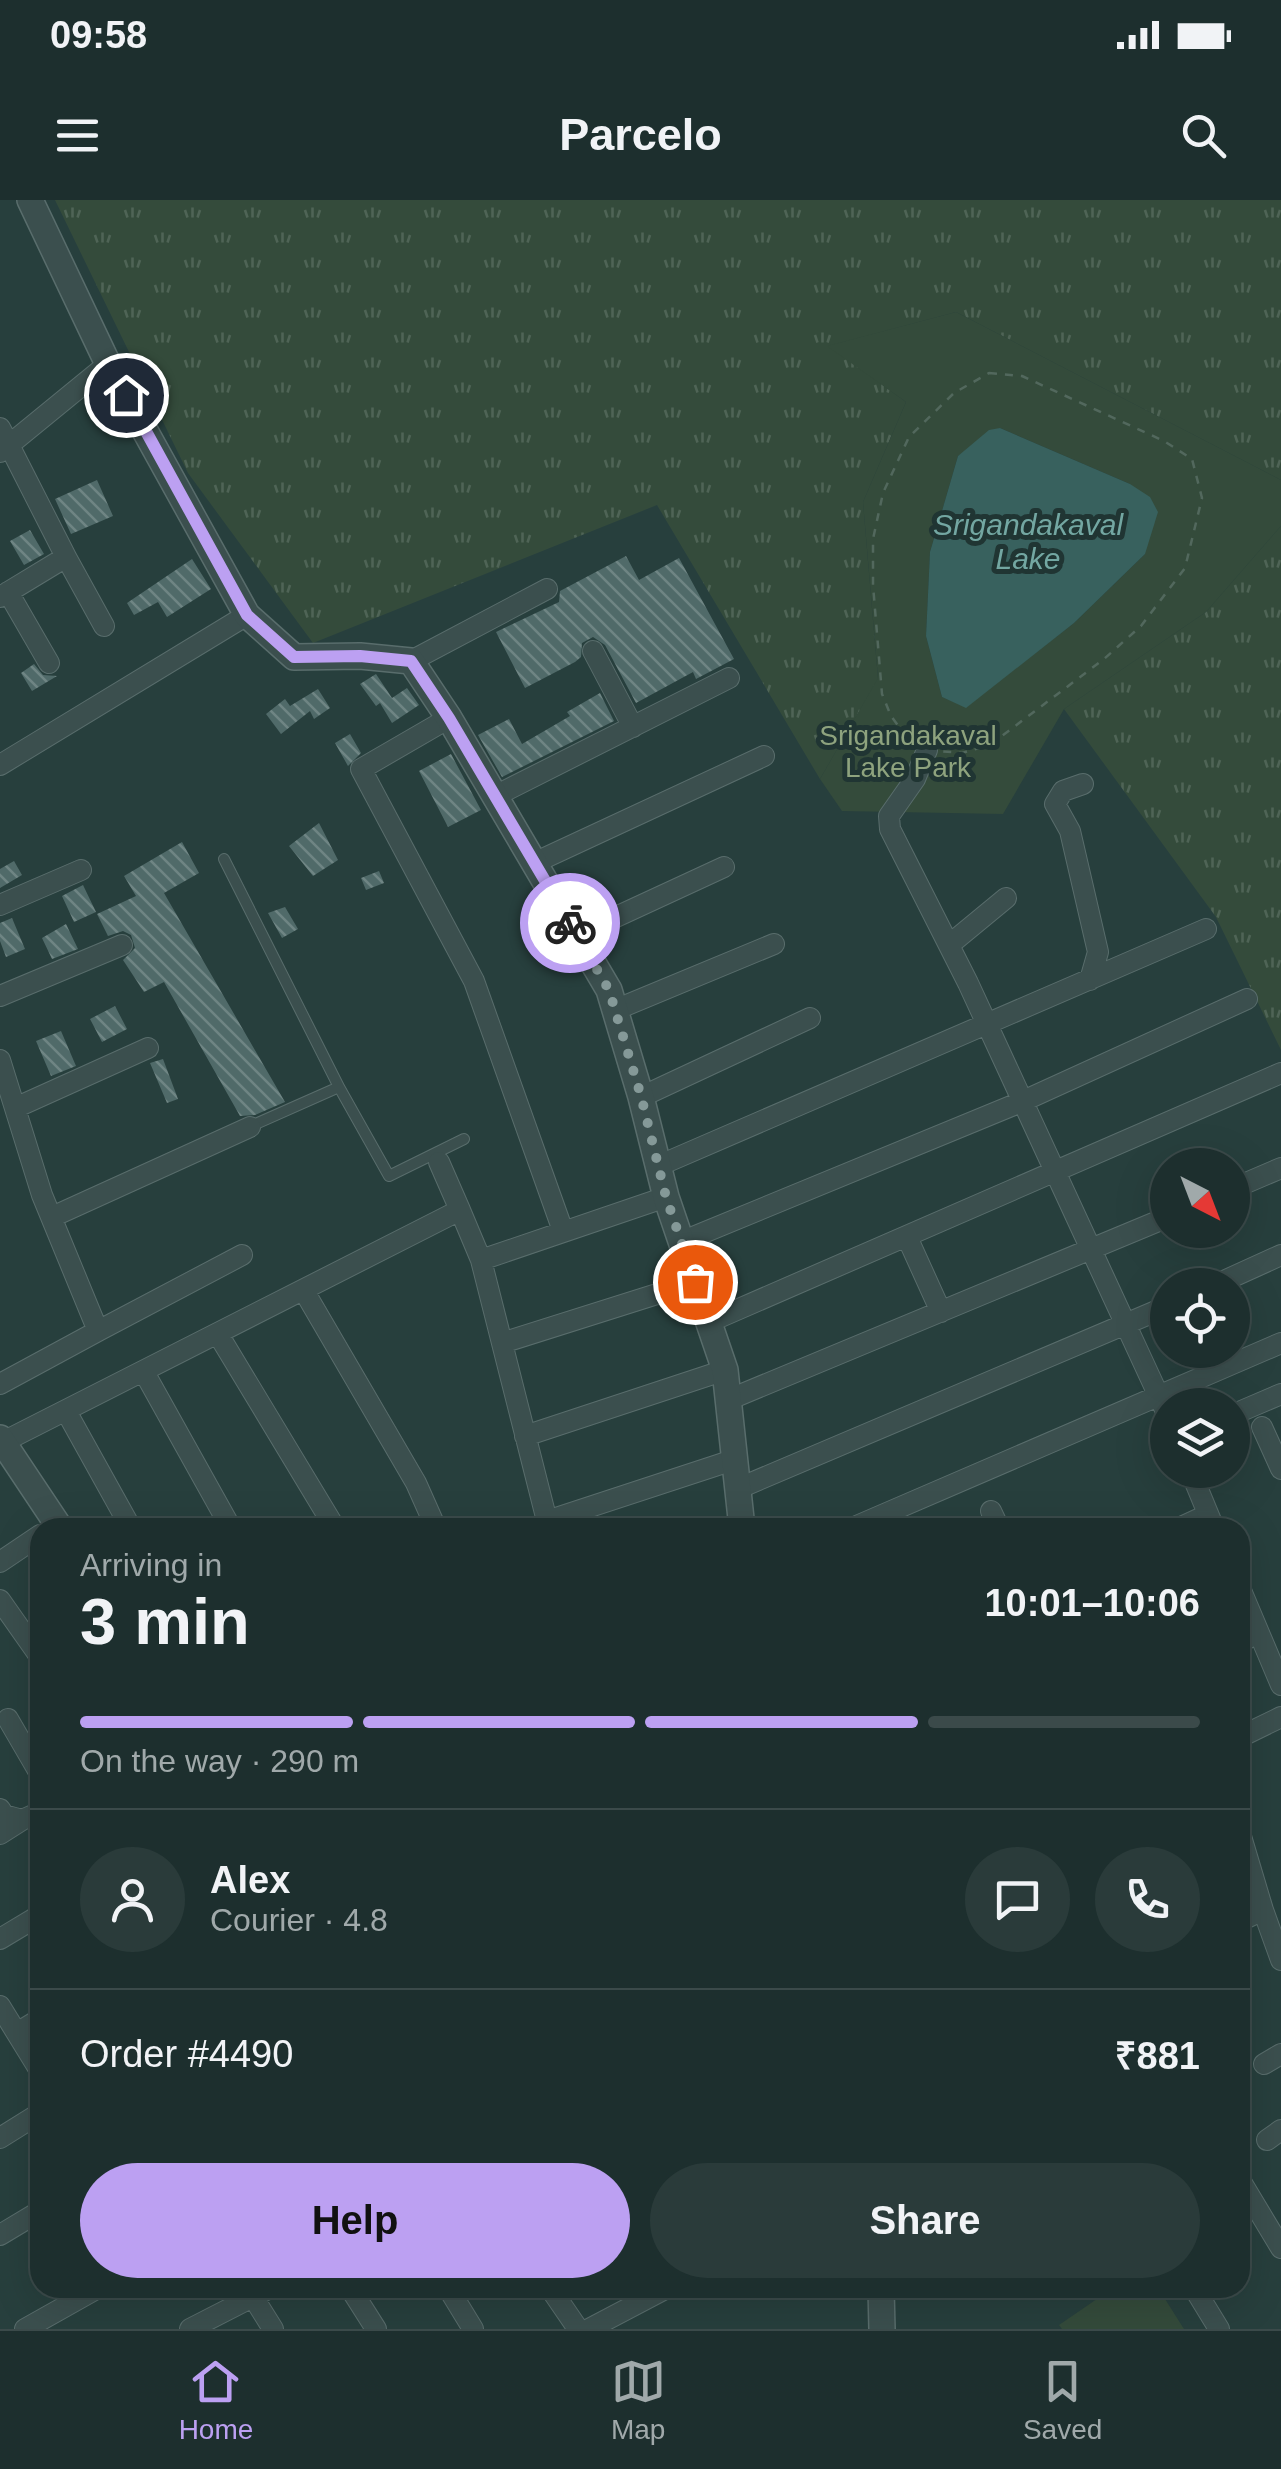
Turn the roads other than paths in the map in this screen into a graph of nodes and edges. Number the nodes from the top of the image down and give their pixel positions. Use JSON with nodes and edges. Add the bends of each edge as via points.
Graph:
{"nodes":[{"id":1,"x":30,"y":200,"type":"edge"},
{"id":2,"x":108,"y":364,"type":"junction"},
{"id":3,"x":3,"y":442,"type":"edge"},
{"id":4,"x":66,"y":557,"type":"junction"},
{"id":5,"x":547,"y":589,"type":"dead end"},
{"id":6,"x":4,"y":594,"type":"edge"},
{"id":7,"x":247,"y":615,"type":"junction"},
{"id":8,"x":104,"y":626,"type":"dead end"},
{"id":9,"x":592,"y":651,"type":"dead end"},
{"id":10,"x":411,"y":661,"type":"junction"},
{"id":11,"x":49,"y":663,"type":"dead end"},
{"id":12,"x":728,"y":678,"type":"dead end"},
{"id":13,"x":449,"y":718,"type":"junction"},
{"id":14,"x":633,"y":727,"type":"junction"},
{"id":15,"x":927,"y":750,"type":"road end"},
{"id":16,"x":764,"y":756,"type":"dead end"},
{"id":17,"x":0,"y":765,"type":"edge"},
{"id":18,"x":1083,"y":784,"type":"dead end"},
{"id":19,"x":495,"y":796,"type":"junction"},
{"id":20,"x":224,"y":859,"type":"dead end"},
{"id":21,"x":534,"y":863,"type":"junction"},
{"id":22,"x":724,"y":867,"type":"dead end"},
{"id":23,"x":81,"y":870,"type":"dead end"},
{"id":24,"x":1006,"y":898,"type":"dead end"},
{"id":25,"x":0,"y":905,"type":"edge"},
{"id":26,"x":1206,"y":930,"type":"dead end"},
{"id":27,"x":577,"y":935,"type":"junction"},
{"id":28,"x":774,"y":944,"type":"dead end"},
{"id":29,"x":122,"y":945,"type":"dead end"},
{"id":30,"x":950,"y":945,"type":"junction"},
{"id":31,"x":1090,"y":980,"type":"junction"},
{"id":32,"x":0,"y":996,"type":"edge"},
{"id":33,"x":1247,"y":999,"type":"dead end"},
{"id":34,"x":615,"y":1010,"type":"junction"},
{"id":35,"x":810,"y":1018,"type":"dead end"},
{"id":36,"x":987,"y":1024,"type":"junction"},
{"id":37,"x":148,"y":1048,"type":"dead end"},
{"id":38,"x":0,"y":1060,"type":"edge"},
{"id":39,"x":1281,"y":1073,"type":"edge"},
{"id":40,"x":339,"y":1087,"type":"junction"},
{"id":41,"x":641,"y":1096,"type":"junction"},
{"id":42,"x":1021,"y":1102,"type":"junction"},
{"id":43,"x":15,"y":1108,"type":"junction"},
{"id":44,"x":250,"y":1127,"type":"joint"},
{"id":45,"x":464,"y":1139,"type":"dead end"},
{"id":46,"x":437,"y":1159,"type":"junction"},
{"id":47,"x":658,"y":1166,"type":"junction"},
{"id":48,"x":1281,"y":1168,"type":"edge"},
{"id":49,"x":1054,"y":1173,"type":"junction"},
{"id":50,"x":1250,"y":1181,"type":"edge"},
{"id":51,"x":666,"y":1197,"type":"junction"},
{"id":52,"x":460,"y":1210,"type":"junction"},
{"id":53,"x":52,"y":1218,"type":"junction"},
{"id":54,"x":1150,"y":1225,"type":"edge"},
{"id":55,"x":563,"y":1231,"type":"junction"},
{"id":56,"x":906,"y":1237,"type":"junction"},
{"id":57,"x":681,"y":1242,"type":"junction"},
{"id":58,"x":1090,"y":1250,"type":"junction"},
{"id":59,"x":242,"y":1255,"type":"dead end"},
{"id":60,"x":1281,"y":1255,"type":"edge"},
{"id":61,"x":481,"y":1260,"type":"junction"},
{"id":62,"x":1250,"y":1269,"type":"edge"},
{"id":63,"x":695,"y":1282,"type":"junction"},
{"id":64,"x":304,"y":1291,"type":"junction"},
{"id":65,"x":941,"y":1312,"type":"junction"},
{"id":66,"x":1150,"y":1314,"type":"edge"},
{"id":67,"x":708,"y":1322,"type":"junction"},
{"id":68,"x":1126,"y":1325,"type":"junction"},
{"id":69,"x":98,"y":1331,"type":"junction"},
{"id":70,"x":218,"y":1334,"type":"junction"},
{"id":71,"x":502,"y":1343,"type":"junction"},
{"id":72,"x":1281,"y":1344,"type":"edge"},
{"id":73,"x":725,"y":1370,"type":"junction"},
{"id":74,"x":144,"y":1372,"type":"junction"},
{"id":75,"x":0,"y":1384,"type":"edge"},
{"id":76,"x":1155,"y":1388,"type":"edge"},
{"id":77,"x":1178,"y":1388,"type":"edge"},
{"id":78,"x":1281,"y":1394,"type":"edge"},
{"id":79,"x":728,"y":1400,"type":"junction"},
{"id":80,"x":1150,"y":1400,"type":"edge"},
{"id":81,"x":1250,"y":1407,"type":"edge"},
{"id":82,"x":66,"y":1411,"type":"junction"},
{"id":83,"x":1262,"y":1426,"type":"dead end"},
{"id":84,"x":525,"y":1436,"type":"junction"},
{"id":85,"x":2,"y":1440,"type":"edge"},
{"id":86,"x":733,"y":1460,"type":"junction"},
{"id":87,"x":1281,"y":1468,"type":"edge"},
{"id":88,"x":1198,"y":1488,"type":"edge"},
{"id":89,"x":737,"y":1490,"type":"junction"},
{"id":90,"x":46,"y":1518,"type":"edge"},
{"id":91,"x":125,"y":1518,"type":"edge"},
{"id":92,"x":225,"y":1518,"type":"edge"},
{"id":93,"x":329,"y":1518,"type":"edge"},
{"id":94,"x":431,"y":1518,"type":"edge"},
{"id":95,"x":546,"y":1518,"type":"edge"},
{"id":96,"x":564,"y":1518,"type":"edge"},
{"id":97,"x":741,"y":1518,"type":"edge"},
{"id":98,"x":891,"y":1518,"type":"edge"},
{"id":99,"x":1210,"y":1518,"type":"edge"},
{"id":100,"x":30,"y":1543,"type":"edge"},
{"id":101,"x":0,"y":1562,"type":"edge"},
{"id":102,"x":0,"y":1600,"type":"edge"},
{"id":103,"x":1250,"y":1638,"type":"edge"},
{"id":104,"x":30,"y":1644,"type":"edge"},
{"id":105,"x":1281,"y":1685,"type":"edge"},
{"id":106,"x":1281,"y":1717,"type":"edge"},
{"id":107,"x":8,"y":1719,"type":"dead end"},
{"id":108,"x":1250,"y":1732,"type":"edge"},
{"id":109,"x":30,"y":1757,"type":"edge"},
{"id":110,"x":0,"y":1809,"type":"edge"},
{"id":111,"x":30,"y":1816,"type":"edge"},
{"id":112,"x":30,"y":1817,"type":"edge"},
{"id":113,"x":0,"y":1834,"type":"edge"},
{"id":114,"x":1250,"y":1868,"type":"edge"},
{"id":115,"x":1262,"y":1910,"type":"junction"},
{"id":116,"x":1250,"y":1917,"type":"edge"},
{"id":117,"x":30,"y":1920,"type":"edge"},
{"id":118,"x":0,"y":1939,"type":"edge"},
{"id":119,"x":1281,"y":1960,"type":"edge"},
{"id":120,"x":0,"y":2006,"type":"edge"},
{"id":121,"x":30,"y":2025,"type":"edge"},
{"id":122,"x":17,"y":2033,"type":"junction"},
{"id":123,"x":30,"y":2054,"type":"edge"},
{"id":124,"x":30,"y":2119,"type":"edge"},
{"id":125,"x":0,"y":2138,"type":"edge"},
{"id":126,"x":1250,"y":2197,"type":"edge"},
{"id":127,"x":30,"y":2218,"type":"edge"},
{"id":128,"x":0,"y":2235,"type":"edge"},
{"id":129,"x":1281,"y":2248,"type":"edge"},
{"id":130,"x":80,"y":2298,"type":"edge"},
{"id":131,"x":249,"y":2298,"type":"edge"},
{"id":132,"x":263,"y":2298,"type":"edge"},
{"id":133,"x":356,"y":2298,"type":"edge"},
{"id":134,"x":454,"y":2298,"type":"edge"},
{"id":135,"x":557,"y":2298,"type":"edge"},
{"id":136,"x":645,"y":2298,"type":"edge"},
{"id":137,"x":881,"y":2298,"type":"edge"},
{"id":138,"x":1200,"y":2298,"type":"edge"},
{"id":139,"x":26,"y":2329,"type":"edge"},
{"id":140,"x":190,"y":2329,"type":"edge"},
{"id":141,"x":273,"y":2329,"type":"edge"},
{"id":142,"x":376,"y":2329,"type":"edge"},
{"id":143,"x":473,"y":2329,"type":"edge"},
{"id":144,"x":578,"y":2329,"type":"edge"},
{"id":145,"x":589,"y":2329,"type":"edge"},
{"id":146,"x":882,"y":2329,"type":"edge"},
{"id":147,"x":1219,"y":2329,"type":"edge"}],
"edges":[{"from":1,"to":2,"type":"street"},
{"from":2,"to":3,"type":"street"},
{"from":2,"to":7,"type":"street"},
{"from":3,"to":4,"type":"street"},
{"from":4,"to":6,"type":"street"},
{"from":4,"to":8,"type":"street"},
{"from":5,"to":10,"type":"street"},
{"from":6,"to":11,"type":"street"},
{"from":7,"to":10,"type":"street","via":[[294,657]]},
{"from":7,"to":17,"type":"street"},
{"from":9,"to":14,"type":"street"},
{"from":10,"to":13,"type":"street"},
{"from":12,"to":14,"type":"street"},
{"from":13,"to":19,"type":"street"},
{"from":13,"to":55,"type":"street","via":[[361,769],[474,981]]},
{"from":14,"to":19,"type":"street"},
{"from":15,"to":30,"type":"street","via":[[889,816],[890,828]]},
{"from":16,"to":21,"type":"street"},
{"from":18,"to":31,"type":"street","via":[[1063,791],[1056,804],[1070,830],[1098,952]]},
{"from":19,"to":21,"type":"street"},
{"from":20,"to":40,"type":"lane"},
{"from":21,"to":27,"type":"street"},
{"from":22,"to":27,"type":"street"},
{"from":23,"to":25,"type":"street"},
{"from":24,"to":30,"type":"street"},
{"from":26,"to":31,"type":"street"},
{"from":27,"to":34,"type":"street"},
{"from":28,"to":34,"type":"street"},
{"from":29,"to":32,"type":"street"},
{"from":30,"to":36,"type":"street"},
{"from":31,"to":36,"type":"street"},
{"from":33,"to":42,"type":"street"},
{"from":34,"to":41,"type":"street"},
{"from":35,"to":41,"type":"street"},
{"from":36,"to":42,"type":"street"},
{"from":36,"to":47,"type":"street"},
{"from":37,"to":43,"type":"street"},
{"from":38,"to":43,"type":"street"},
{"from":39,"to":49,"type":"street"},
{"from":40,"to":44,"type":"lane"},
{"from":40,"to":46,"type":"lane","via":[[389,1176]]},
{"from":41,"to":47,"type":"street"},
{"from":42,"to":49,"type":"street"},
{"from":42,"to":57,"type":"street"},
{"from":43,"to":53,"type":"street"},
{"from":44,"to":53,"type":"street"},
{"from":45,"to":46,"type":"lane"},
{"from":46,"to":52,"type":"street"},
{"from":47,"to":51,"type":"street"},
{"from":48,"to":50,"type":"street"},
{"from":49,"to":56,"type":"street"},
{"from":49,"to":58,"type":"street"},
{"from":51,"to":55,"type":"street"},
{"from":51,"to":57,"type":"street"},
{"from":52,"to":61,"type":"street"},
{"from":52,"to":64,"type":"street"},
{"from":53,"to":69,"type":"street"},
{"from":54,"to":58,"type":"street"},
{"from":55,"to":61,"type":"street"},
{"from":56,"to":65,"type":"street"},
{"from":56,"to":67,"type":"street"},
{"from":57,"to":63,"type":"street"},
{"from":58,"to":65,"type":"street"},
{"from":58,"to":68,"type":"street"},
{"from":59,"to":69,"type":"street"},
{"from":60,"to":62,"type":"street"},
{"from":61,"to":71,"type":"street"},
{"from":63,"to":67,"type":"street"},
{"from":63,"to":71,"type":"street"},
{"from":64,"to":70,"type":"street"},
{"from":64,"to":94,"type":"street"},
{"from":65,"to":79,"type":"street"},
{"from":66,"to":68,"type":"street"},
{"from":67,"to":73,"type":"street"},
{"from":68,"to":76,"type":"street"},
{"from":68,"to":89,"type":"street"},
{"from":69,"to":75,"type":"street"},
{"from":70,"to":74,"type":"street"},
{"from":70,"to":93,"type":"street"},
{"from":71,"to":84,"type":"street"},
{"from":72,"to":77,"type":"street"},
{"from":73,"to":79,"type":"street"},
{"from":73,"to":84,"type":"street"},
{"from":74,"to":82,"type":"street"},
{"from":74,"to":92,"type":"street"},
{"from":78,"to":81,"type":"street"},
{"from":79,"to":86,"type":"street"},
{"from":80,"to":98,"type":"street"},
{"from":82,"to":85,"type":"street"},
{"from":82,"to":91,"type":"street"},
{"from":83,"to":87,"type":"street"},
{"from":84,"to":95,"type":"street"},
{"from":85,"to":90,"type":"street"},
{"from":86,"to":89,"type":"street"},
{"from":86,"to":96,"type":"street"},
{"from":88,"to":99,"type":"street"},
{"from":89,"to":97,"type":"street"},
{"from":100,"to":101,"type":"street"},
{"from":102,"to":104,"type":"street"},
{"from":103,"to":105,"type":"street"},
{"from":106,"to":108,"type":"street"},
{"from":107,"to":109,"type":"street"},
{"from":110,"to":111,"type":"street"},
{"from":112,"to":113,"type":"street"},
{"from":114,"to":115,"type":"street"},
{"from":115,"to":116,"type":"street"},
{"from":115,"to":119,"type":"street"},
{"from":117,"to":118,"type":"street"},
{"from":120,"to":122,"type":"street"},
{"from":121,"to":122,"type":"street"},
{"from":122,"to":123,"type":"street"},
{"from":124,"to":125,"type":"street"},
{"from":126,"to":129,"type":"street"},
{"from":127,"to":128,"type":"street"},
{"from":130,"to":139,"type":"street"},
{"from":131,"to":140,"type":"street"},
{"from":132,"to":141,"type":"street"},
{"from":133,"to":142,"type":"street"},
{"from":134,"to":143,"type":"street"},
{"from":135,"to":144,"type":"street"},
{"from":136,"to":145,"type":"street"},
{"from":137,"to":146,"type":"street"},
{"from":138,"to":147,"type":"street"}]}
